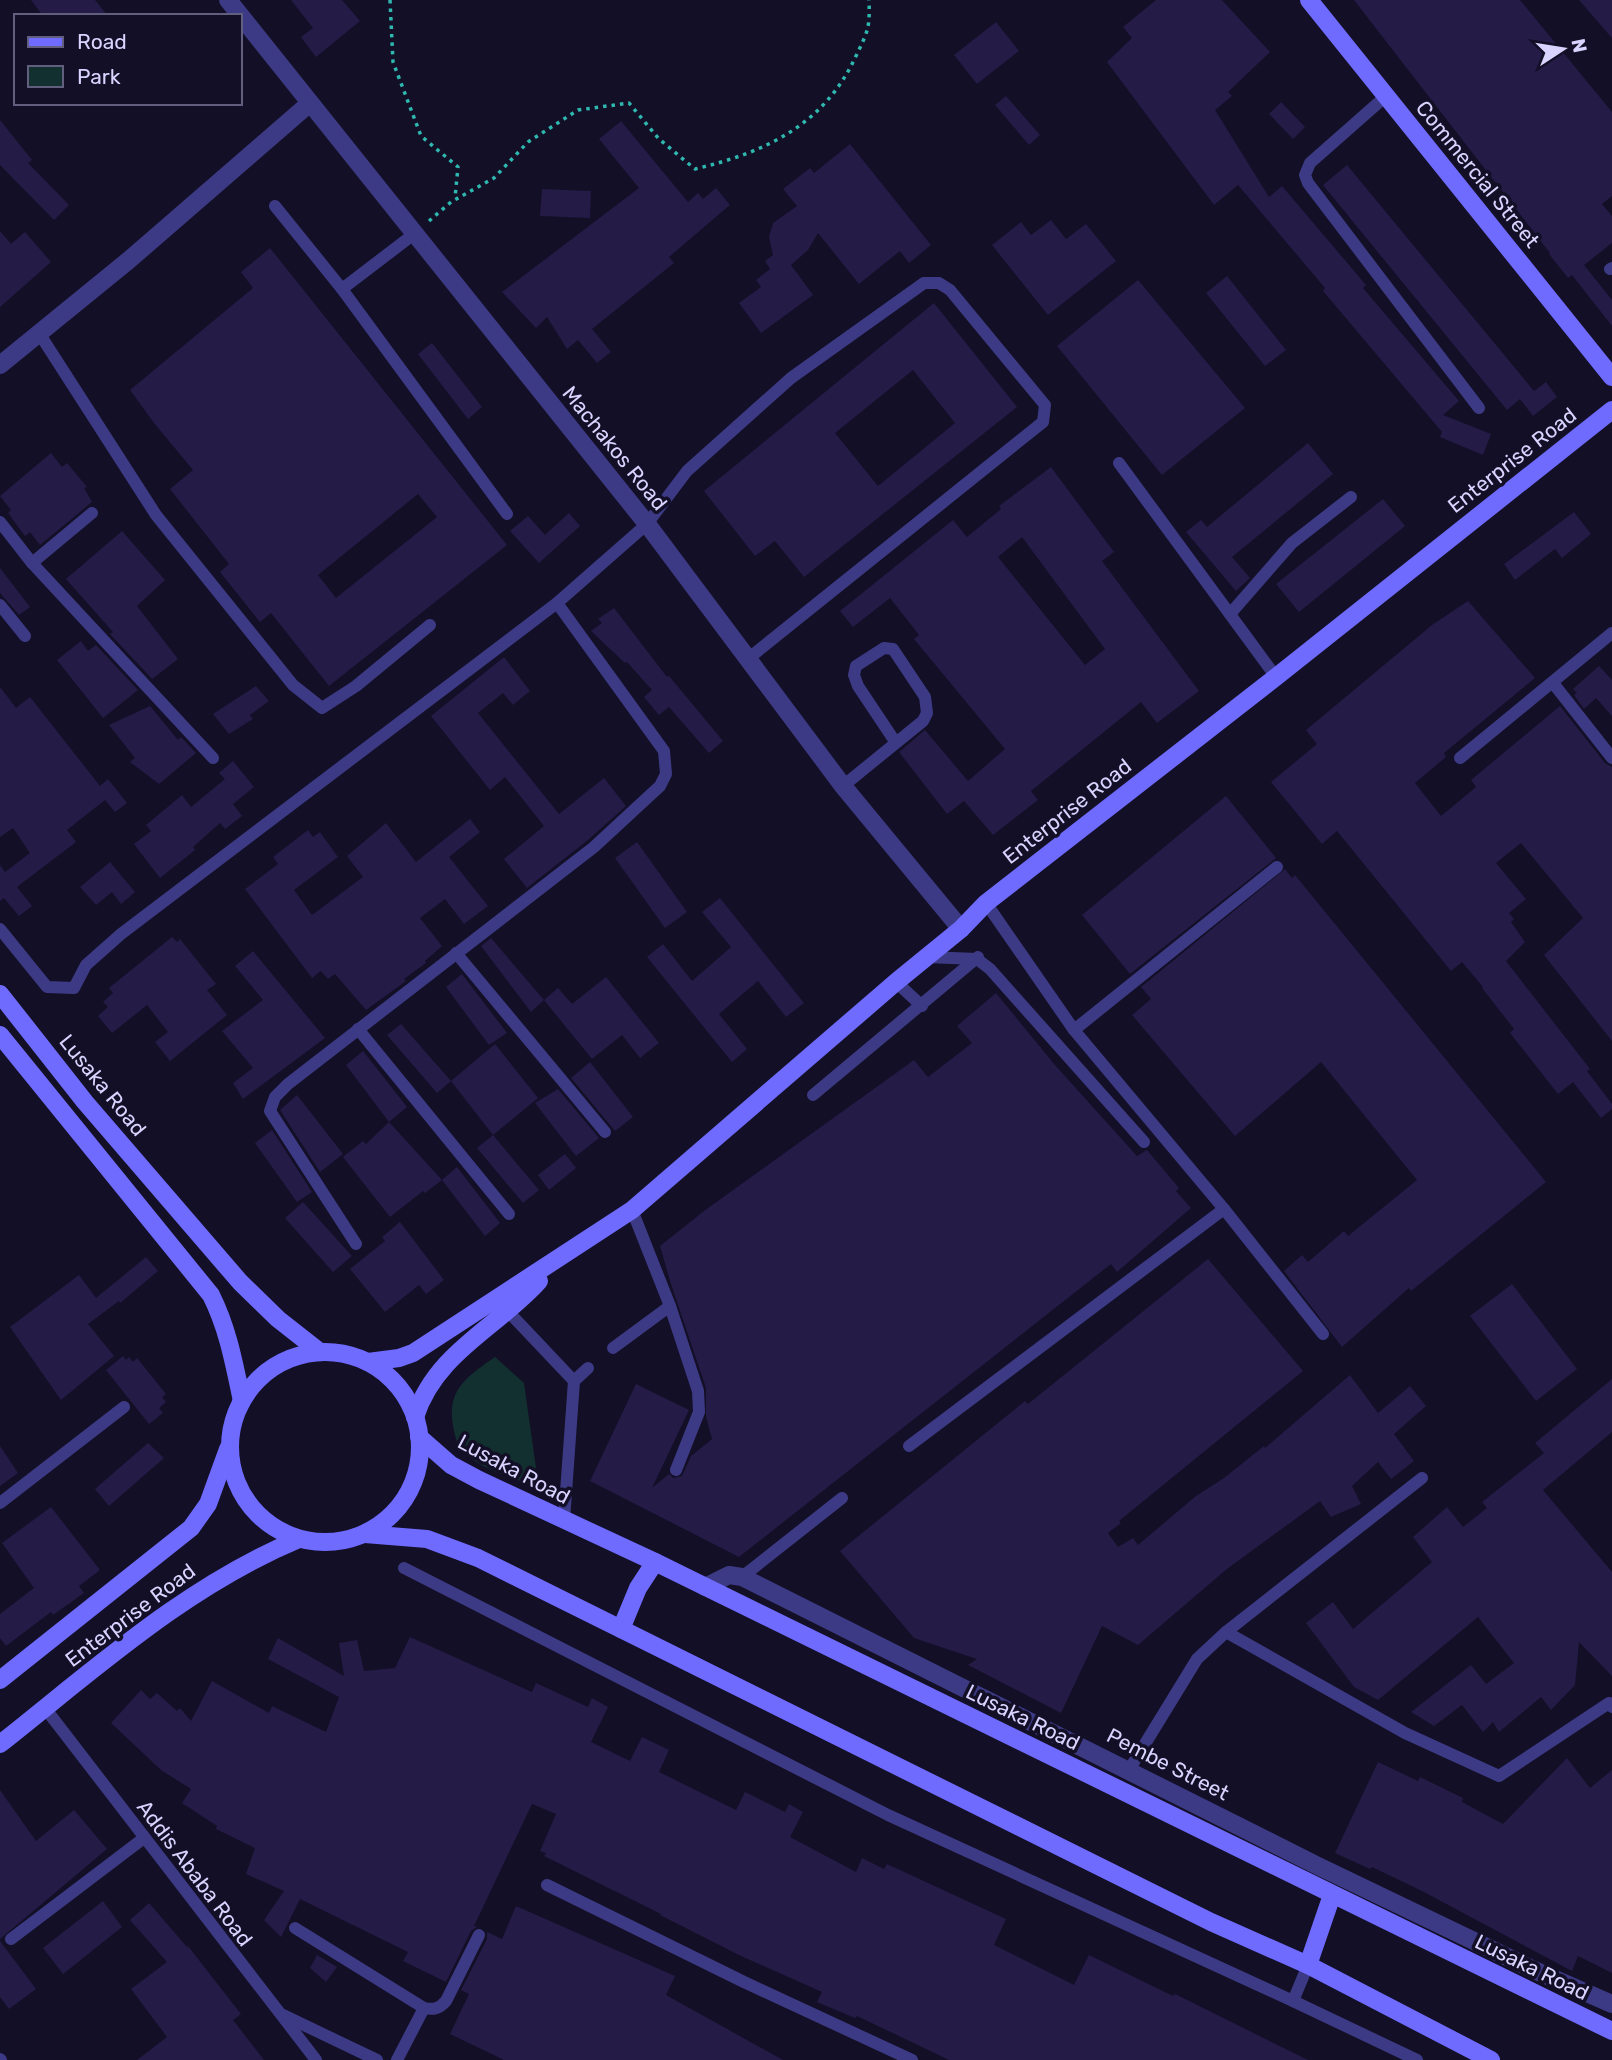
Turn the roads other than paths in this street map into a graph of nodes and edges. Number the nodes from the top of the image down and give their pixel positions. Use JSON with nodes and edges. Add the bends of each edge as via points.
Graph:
{"nodes":[{"id":1,"x":228,"y":0,"type":"edge"},
{"id":2,"x":1309,"y":0,"type":"edge"},
{"id":3,"x":239,"y":14,"type":"edge"},
{"id":4,"x":242,"y":18,"type":"edge"},
{"id":5,"x":1386,"y":96,"type":"junction"},
{"id":6,"x":310,"y":103,"type":"junction"},
{"id":7,"x":275,"y":206,"type":"dead end"},
{"id":8,"x":414,"y":234,"type":"junction"},
{"id":9,"x":342,"y":289,"type":"junction"},
{"id":10,"x":39,"y":333,"type":"junction"},
{"id":11,"x":0,"y":365,"type":"edge"},
{"id":12,"x":1612,"y":377,"type":"edge"},
{"id":13,"x":1479,"y":408,"type":"dead end"},
{"id":14,"x":1612,"y":410,"type":"edge"},
{"id":15,"x":1119,"y":463,"type":"dead end"},
{"id":16,"x":1351,"y":497,"type":"dead end"},
{"id":17,"x":92,"y":513,"type":"dead end"},
{"id":18,"x":507,"y":514,"type":"dead end"},
{"id":19,"x":0,"y":522,"type":"edge"},
{"id":20,"x":647,"y":524,"type":"junction"},
{"id":21,"x":32,"y":563,"type":"junction"},
{"id":22,"x":557,"y":603,"type":"junction"},
{"id":23,"x":0,"y":605,"type":"edge"},
{"id":24,"x":1230,"y":614,"type":"junction"},
{"id":25,"x":430,"y":625,"type":"dead end"},
{"id":26,"x":1612,"y":633,"type":"edge"},
{"id":27,"x":25,"y":636,"type":"dead end"},
{"id":28,"x":749,"y":658,"type":"junction"},
{"id":29,"x":1276,"y":677,"type":"junction"},
{"id":30,"x":1553,"y":683,"type":"junction"},
{"id":31,"x":896,"y":743,"type":"junction"},
{"id":32,"x":213,"y":758,"type":"dead end"},
{"id":33,"x":1460,"y":758,"type":"dead end"},
{"id":34,"x":1612,"y":758,"type":"edge"},
{"id":35,"x":843,"y":786,"type":"junction"},
{"id":36,"x":1277,"y":867,"type":"dead end"},
{"id":37,"x":986,"y":902,"type":"junction"},
{"id":38,"x":0,"y":929,"type":"edge"},
{"id":39,"x":961,"y":929,"type":"junction"},
{"id":40,"x":456,"y":953,"type":"junction"},
{"id":41,"x":926,"y":957,"type":"junction"},
{"id":42,"x":977,"y":958,"type":"junction"},
{"id":43,"x":896,"y":982,"type":"junction"},
{"id":44,"x":0,"y":994,"type":"edge"},
{"id":45,"x":922,"y":1006,"type":"junction"},
{"id":46,"x":358,"y":1029,"type":"junction"},
{"id":47,"x":1074,"y":1030,"type":"junction"},
{"id":48,"x":0,"y":1035,"type":"edge"},
{"id":49,"x":813,"y":1095,"type":"dead end"},
{"id":50,"x":605,"y":1132,"type":"dead end"},
{"id":51,"x":1144,"y":1142,"type":"dead end"},
{"id":52,"x":1224,"y":1209,"type":"junction"},
{"id":53,"x":632,"y":1210,"type":"junction"},
{"id":54,"x":509,"y":1214,"type":"dead end"},
{"id":55,"x":356,"y":1244,"type":"dead end"},
{"id":56,"x":501,"y":1304,"type":"junction"},
{"id":57,"x":670,"y":1306,"type":"junction"},
{"id":58,"x":1322,"y":1334,"type":"dead end"},
{"id":59,"x":613,"y":1348,"type":"dead end"},
{"id":60,"x":320,"y":1352,"type":"junction"},
{"id":61,"x":368,"y":1362,"type":"junction"},
{"id":62,"x":588,"y":1368,"type":"dead end"},
{"id":63,"x":574,"y":1381,"type":"junction"},
{"id":64,"x":242,"y":1401,"type":"junction"},
{"id":65,"x":124,"y":1407,"type":"dead end"},
{"id":66,"x":415,"y":1417,"type":"junction"},
{"id":67,"x":419,"y":1437,"type":"junction"},
{"id":68,"x":230,"y":1444,"type":"junction"},
{"id":69,"x":909,"y":1446,"type":"dead end"},
{"id":70,"x":676,"y":1470,"type":"dead end"},
{"id":71,"x":1422,"y":1478,"type":"dead end"},
{"id":72,"x":842,"y":1498,"type":"dead end"},
{"id":73,"x":0,"y":1503,"type":"edge"},
{"id":74,"x":564,"y":1520,"type":"junction"},
{"id":75,"x":365,"y":1534,"type":"junction"},
{"id":76,"x":299,"y":1538,"type":"junction"},
{"id":77,"x":655,"y":1562,"type":"junction"},
{"id":78,"x":404,"y":1568,"type":"dead end"},
{"id":79,"x":742,"y":1577,"type":"junction"},
{"id":80,"x":705,"y":1587,"type":"junction"},
{"id":81,"x":621,"y":1629,"type":"junction"},
{"id":82,"x":1226,"y":1632,"type":"junction"},
{"id":83,"x":0,"y":1680,"type":"edge"},
{"id":84,"x":1612,"y":1707,"type":"edge"},
{"id":85,"x":45,"y":1708,"type":"junction"},
{"id":86,"x":0,"y":1744,"type":"edge"},
{"id":87,"x":1129,"y":1770,"type":"junction"},
{"id":88,"x":1170,"y":1790,"type":"junction"},
{"id":89,"x":1159,"y":1810,"type":"junction"},
{"id":90,"x":144,"y":1838,"type":"junction"},
{"id":91,"x":547,"y":1885,"type":"dead end"},
{"id":92,"x":1332,"y":1895,"type":"junction"},
{"id":93,"x":295,"y":1928,"type":"dead end"},
{"id":94,"x":479,"y":1935,"type":"dead end"},
{"id":95,"x":12,"y":1939,"type":"dead end"},
{"id":96,"x":1308,"y":1965,"type":"junction"},
{"id":97,"x":1293,"y":2001,"type":"junction"},
{"id":98,"x":1612,"y":2004,"type":"edge"},
{"id":99,"x":424,"y":2008,"type":"junction"},
{"id":100,"x":278,"y":2012,"type":"junction"},
{"id":101,"x":1612,"y":2031,"type":"edge"},
{"id":102,"x":316,"y":2060,"type":"edge"},
{"id":103,"x":377,"y":2060,"type":"edge"},
{"id":104,"x":397,"y":2060,"type":"edge"},
{"id":105,"x":912,"y":2060,"type":"edge"},
{"id":106,"x":1417,"y":2060,"type":"edge"},
{"id":107,"x":1491,"y":2060,"type":"edge"}],
"edges":[{"from":1,"to":3,"type":"street","name":"Machakos Road"},
{"from":2,"to":5,"type":"main road","name":"Commercial Street"},
{"from":4,"to":6,"type":"street","name":"Machakos Road"},
{"from":5,"to":12,"type":"main road","name":"Commercial Street"},
{"from":5,"to":13,"type":"lane","via":[[1310,163],[1305,175]]},
{"from":6,"to":8,"type":"street","name":"Machakos Road"},
{"from":6,"to":10,"type":"street"},
{"from":7,"to":9,"type":"lane"},
{"from":8,"to":9,"type":"lane"},
{"from":8,"to":20,"type":"street","name":"Machakos Road"},
{"from":9,"to":18,"type":"lane"},
{"from":10,"to":11,"type":"street"},
{"from":10,"to":25,"type":"lane","via":[[156,515],[293,685],[323,708]]},
{"from":14,"to":29,"type":"main road","name":"Enterprise Road"},
{"from":15,"to":24,"type":"lane"},
{"from":16,"to":24,"type":"lane","via":[[1292,543]]},
{"from":17,"to":21,"type":"lane"},
{"from":19,"to":21,"type":"lane"},
{"from":20,"to":22,"type":"lane"},
{"from":20,"to":28,"type":"street","name":"Machakos Road"},
{"from":20,"to":28,"type":"lane","via":[[687,471],[791,378],[924,283],[939,283],[950,290],[1045,405],[1043,422]]},
{"from":21,"to":32,"type":"lane"},
{"from":22,"to":38,"type":"lane","via":[[121,934],[86,965],[74,988],[47,987]]},
{"from":22,"to":40,"type":"lane","via":[[664,751],[666,774],[660,786],[594,847]]},
{"from":23,"to":27,"type":"lane"},
{"from":24,"to":29,"type":"lane"},
{"from":26,"to":30,"type":"lane"},
{"from":28,"to":35,"type":"street","name":"Machakos Road"},
{"from":29,"to":37,"type":"main road","name":"Enterprise Road"},
{"from":30,"to":33,"type":"lane"},
{"from":30,"to":34,"type":"lane"},
{"from":31,"to":31,"type":"lane","via":[[854,675],[856,666],[884,648],[893,649],[928,706],[923,721]]},
{"from":31,"to":35,"type":"lane"},
{"from":35,"to":39,"type":"street","name":"Machakos Road"},
{"from":36,"to":47,"type":"lane"},
{"from":37,"to":39,"type":"main road","name":"Enterprise Road"},
{"from":37,"to":47,"type":"lane"},
{"from":39,"to":41,"type":"main road","name":"Enterprise Road"},
{"from":40,"to":46,"type":"lane"},
{"from":40,"to":50,"type":"lane"},
{"from":41,"to":42,"type":"lane"},
{"from":41,"to":43,"type":"main road","name":"Enterprise Road"},
{"from":42,"to":45,"type":"lane"},
{"from":42,"to":51,"type":"lane"},
{"from":43,"to":45,"type":"lane"},
{"from":43,"to":53,"type":"main road","name":"Enterprise Road"},
{"from":44,"to":60,"type":"main road","name":"Lusaka Road","via":[[222,1262],[278,1319]]},
{"from":45,"to":49,"type":"lane"},
{"from":46,"to":54,"type":"lane"},
{"from":46,"to":55,"type":"lane","via":[[288,1084],[275,1097],[270,1111]]},
{"from":47,"to":52,"type":"lane"},
{"from":48,"to":64,"type":"main road","via":[[211,1295],[223,1318]]},
{"from":52,"to":58,"type":"lane"},
{"from":52,"to":69,"type":"lane"},
{"from":53,"to":56,"type":"main road","name":"Enterprise Road"},
{"from":53,"to":57,"type":"lane"},
{"from":56,"to":61,"type":"main road","name":"Enterprise Road","via":[[413,1353]]},
{"from":56,"to":63,"type":"lane"},
{"from":56,"to":66,"type":"main road","name":"Enterprise Road","via":[[452,1357]]},
{"from":57,"to":59,"type":"lane"},
{"from":57,"to":70,"type":"lane","via":[[698,1391],[699,1412]]},
{"from":60,"to":61,"type":"main road"},
{"from":60,"to":64,"type":"main road","via":[[275,1366],[256,1381]]},
{"from":61,"to":66,"type":"main road","via":[[404,1395]]},
{"from":62,"to":63,"type":"lane"},
{"from":63,"to":74,"type":"lane"},
{"from":64,"to":68,"type":"main road"},
{"from":65,"to":73,"type":"lane"},
{"from":66,"to":67,"type":"main road"},
{"from":67,"to":74,"type":"main road","name":"Lusaka Road","via":[[451,1465]]},
{"from":67,"to":75,"type":"main road","via":[[418,1461],[401,1504]]},
{"from":68,"to":76,"type":"main road","via":[[232,1469],[256,1513]]},
{"from":68,"to":83,"type":"main road","name":"Enterprise Road","via":[[208,1504],[191,1528]]},
{"from":71,"to":82,"type":"lane"},
{"from":72,"to":79,"type":"lane"},
{"from":74,"to":77,"type":"main road","name":"Lusaka Road"},
{"from":75,"to":76,"type":"main road","via":[[332,1542]]},
{"from":75,"to":81,"type":"main road","via":[[407,1537],[478,1558]]},
{"from":76,"to":85,"type":"main road","name":"Enterprise Road","via":[[206,1585]]},
{"from":77,"to":80,"type":"main road","name":"Lusaka Road"},
{"from":77,"to":81,"type":"main road","via":[[632,1599]]},
{"from":78,"to":97,"type":"lane","via":[[888,1815]]},
{"from":79,"to":80,"type":"street","via":[[729,1575]]},
{"from":79,"to":87,"type":"street","name":"Pembe Street"},
{"from":80,"to":89,"type":"main road","name":"Lusaka Road"},
{"from":81,"to":96,"type":"main road","via":[[1211,1922]]},
{"from":82,"to":84,"type":"lane","via":[[1405,1733],[1499,1776],[1609,1703]]},
{"from":82,"to":87,"type":"lane","via":[[1197,1659]]},
{"from":85,"to":86,"type":"main road","name":"Enterprise Road"},
{"from":85,"to":90,"type":"lane","name":"Addis Ababa Road"},
{"from":87,"to":88,"type":"street","name":"Pembe Street"},
{"from":88,"to":89,"type":"street"},
{"from":88,"to":98,"type":"street","name":"Pembe Street","via":[[1331,1872]]},
{"from":89,"to":92,"type":"main road","name":"Lusaka Road"},
{"from":90,"to":95,"type":"lane"},
{"from":90,"to":100,"type":"lane","name":"Addis Ababa Road"},
{"from":91,"to":105,"type":"lane"},
{"from":92,"to":96,"type":"main road"},
{"from":92,"to":101,"type":"main road","name":"Lusaka Road"},
{"from":93,"to":99,"type":"lane"},
{"from":94,"to":99,"type":"lane","via":[[446,2001],[436,2009]]},
{"from":96,"to":97,"type":"lane"},
{"from":96,"to":107,"type":"main road"},
{"from":97,"to":106,"type":"lane"},
{"from":99,"to":104,"type":"lane"},
{"from":100,"to":102,"type":"lane","name":"Addis Ababa Road"},
{"from":100,"to":103,"type":"lane"}]}
